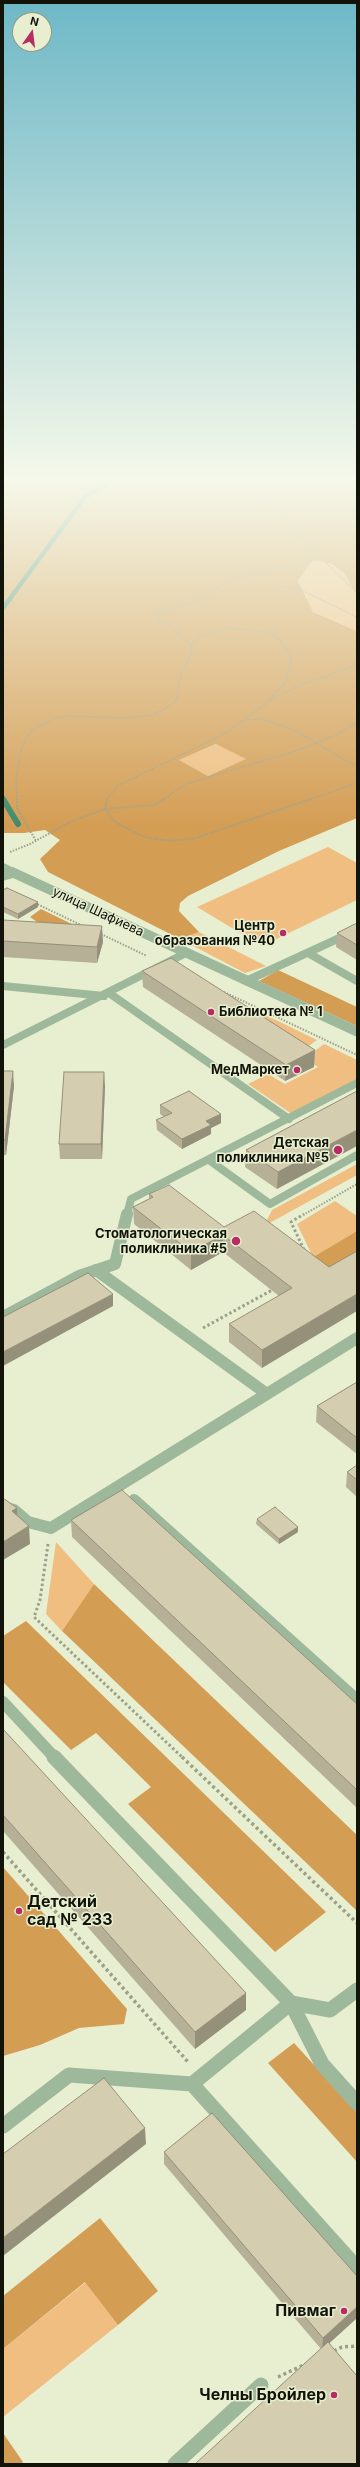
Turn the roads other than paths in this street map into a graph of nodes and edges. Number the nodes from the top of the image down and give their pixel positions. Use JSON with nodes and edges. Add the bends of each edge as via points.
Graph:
{"nodes":[{"id":1,"x":6,"y":872,"type":"edge"},
{"id":2,"x":357,"y":930,"type":"edge"},
{"id":3,"x":186,"y":953,"type":"junction"},
{"id":4,"x":308,"y":953,"type":"junction"},
{"id":5,"x":246,"y":980,"type":"junction"},
{"id":6,"x":357,"y":981,"type":"edge"},
{"id":7,"x":3,"y":986,"type":"edge"},
{"id":8,"x":106,"y":994,"type":"junction"},
{"id":9,"x":357,"y":1032,"type":"edge"},
{"id":10,"x":3,"y":1045,"type":"edge"},
{"id":11,"x":357,"y":1083,"type":"edge"},
{"id":12,"x":289,"y":1119,"type":"junction"},
{"id":13,"x":357,"y":1155,"type":"edge"},
{"id":14,"x":209,"y":1160,"type":"junction"},
{"id":15,"x":96,"y":1270,"type":"junction"},
{"id":16,"x":3,"y":1317,"type":"edge"},
{"id":17,"x":357,"y":1338,"type":"edge"},
{"id":18,"x":267,"y":1394,"type":"junction"},
{"id":19,"x":119,"y":1487,"type":"junction"},
{"id":20,"x":3,"y":1507,"type":"edge"},
{"id":21,"x":357,"y":1700,"type":"edge"},
{"id":22,"x":3,"y":1702,"type":"edge"},
{"id":23,"x":357,"y":1990,"type":"edge"},
{"id":24,"x":291,"y":2003,"type":"junction"},
{"id":25,"x":197,"y":2080,"type":"junction"},
{"id":26,"x":357,"y":2103,"type":"edge"},
{"id":27,"x":3,"y":2126,"type":"edge"},
{"id":28,"x":357,"y":2268,"type":"edge"},
{"id":29,"x":261,"y":2385,"type":"road end"},
{"id":30,"x":175,"y":2464,"type":"edge"}],
"edges":[{"from":1,"to":3,"type":"street","name":"улица Шафиева"},
{"from":2,"to":4,"type":"lane"},
{"from":3,"to":5,"type":"street","name":"улица Шафиева"},
{"from":3,"to":8,"type":"lane"},
{"from":4,"to":5,"type":"lane"},
{"from":4,"to":6,"type":"lane"},
{"from":5,"to":9,"type":"street","name":"улица Шафиева"},
{"from":7,"to":8,"type":"lane"},
{"from":8,"to":10,"type":"lane"},
{"from":8,"to":12,"type":"lane"},
{"from":11,"to":12,"type":"lane"},
{"from":12,"to":14,"type":"lane"},
{"from":13,"to":14,"type":"lane","via":[[270,1204]]},
{"from":14,"to":15,"type":"lane","via":[[130,1199],[115,1264]]},
{"from":15,"to":16,"type":"lane","via":[[79,1276]]},
{"from":15,"to":18,"type":"lane"},
{"from":17,"to":18,"type":"lane"},
{"from":18,"to":19,"type":"lane"},
{"from":19,"to":20,"type":"lane","via":[[51,1528],[28,1522],[14,1510]]},
{"from":19,"to":21,"type":"lane"},
{"from":22,"to":24,"type":"lane","via":[[124,1832]]},
{"from":23,"to":24,"type":"lane","via":[[330,2010]]},
{"from":24,"to":25,"type":"lane"},
{"from":24,"to":26,"type":"lane","via":[[322,2064]]},
{"from":25,"to":27,"type":"lane","via":[[69,2075]]},
{"from":25,"to":28,"type":"lane"},
{"from":29,"to":30,"type":"lane"}]}
